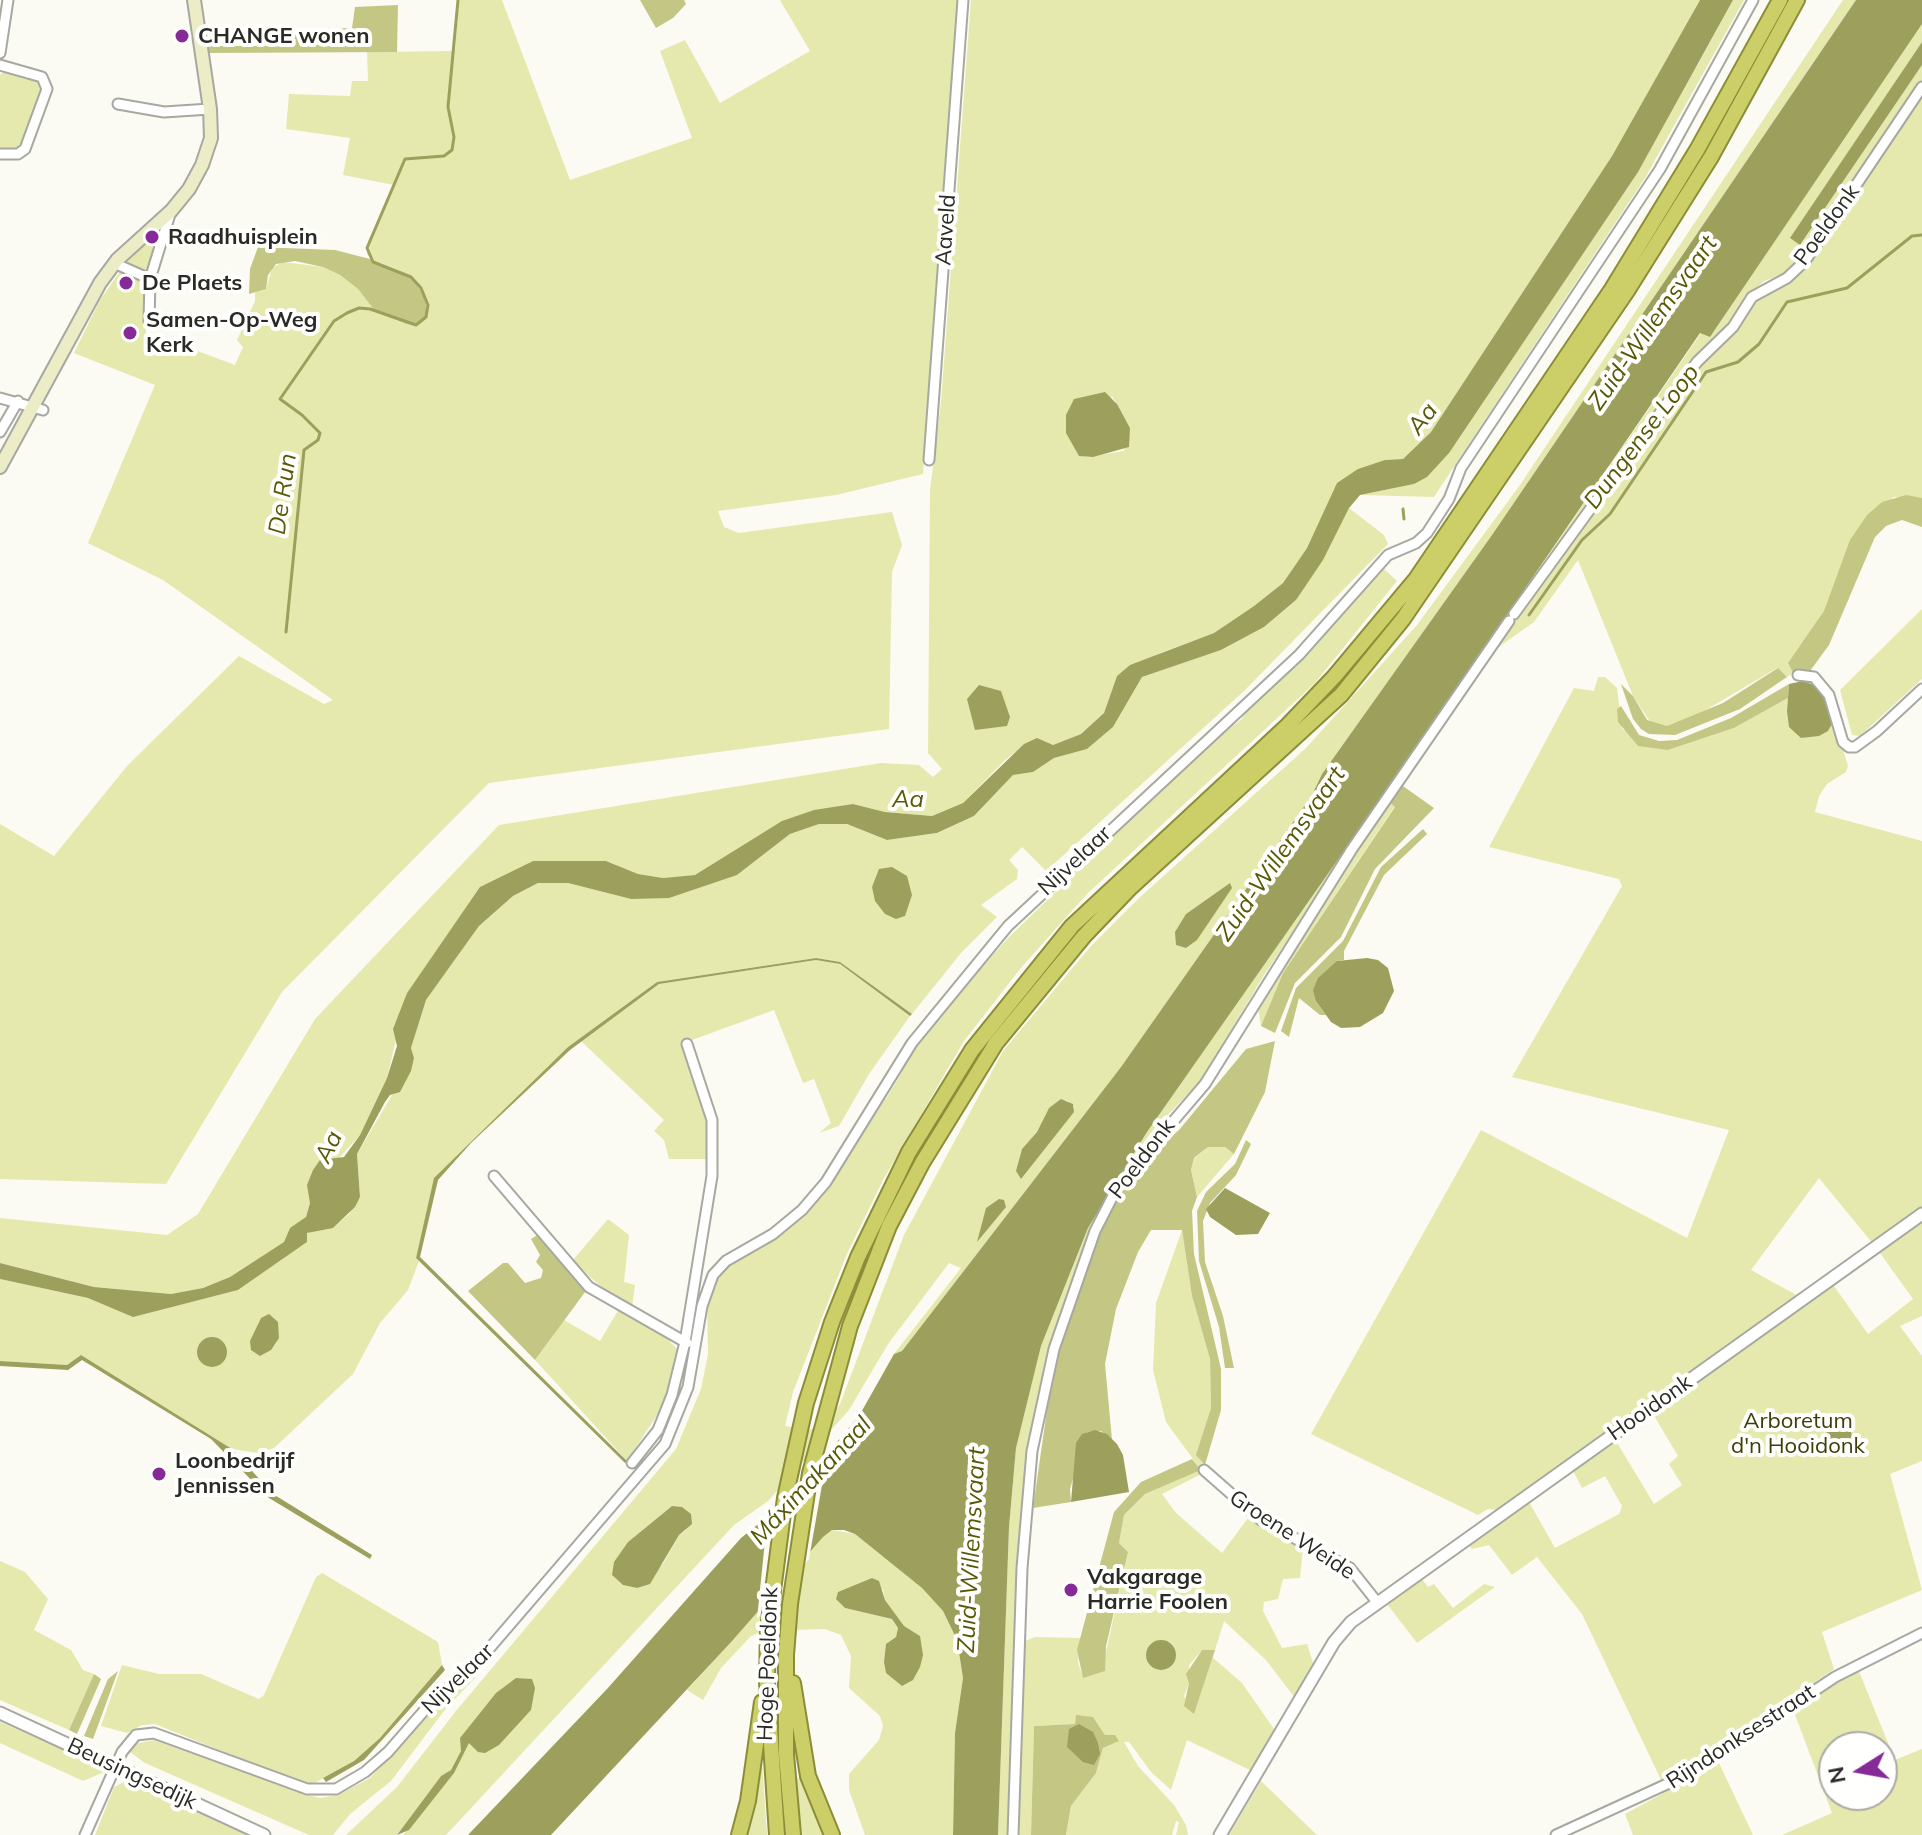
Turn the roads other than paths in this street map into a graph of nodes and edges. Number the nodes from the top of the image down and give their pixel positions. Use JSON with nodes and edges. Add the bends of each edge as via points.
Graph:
{"nodes":[{"id":1,"x":8,"y":0,"type":"edge"},
{"id":2,"x":194,"y":0,"type":"edge"},
{"id":3,"x":963,"y":0,"type":"edge"},
{"id":4,"x":1753,"y":0,"type":"edge"},
{"id":5,"x":1780,"y":0,"type":"edge"},
{"id":6,"x":1797,"y":0,"type":"edge"},
{"id":7,"x":0,"y":53,"type":"edge"},
{"id":8,"x":0,"y":65,"type":"edge"},
{"id":9,"x":1922,"y":87,"type":"edge"},
{"id":10,"x":118,"y":104,"type":"dead end"},
{"id":11,"x":210,"y":109,"type":"junction"},
{"id":12,"x":0,"y":154,"type":"edge"},
{"id":13,"x":171,"y":211,"type":"junction"},
{"id":14,"x":114,"y":263,"type":"junction"},
{"id":15,"x":150,"y":279,"type":"junction"},
{"id":16,"x":149,"y":322,"type":"dead end"},
{"id":17,"x":0,"y":398,"type":"edge"},
{"id":18,"x":18,"y":401,"type":"junction"},
{"id":19,"x":39,"y":408,"type":"junction"},
{"id":20,"x":0,"y":432,"type":"edge"},
{"id":21,"x":929,"y":460,"type":"dead end"},
{"id":22,"x":0,"y":467,"type":"edge"},
{"id":23,"x":1493,"y":477,"type":"junction"},
{"id":24,"x":1798,"y":675,"type":"dead end"},
{"id":25,"x":1922,"y":689,"type":"edge"},
{"id":26,"x":687,"y":1044,"type":"dead end"},
{"id":27,"x":494,"y":1176,"type":"dead end"},
{"id":28,"x":1922,"y":1214,"type":"edge"},
{"id":29,"x":696,"y":1266,"type":"junction"},
{"id":30,"x":713,"y":1275,"type":"junction"},
{"id":31,"x":685,"y":1342,"type":"junction"},
{"id":32,"x":695,"y":1350,"type":"junction"},
{"id":33,"x":632,"y":1463,"type":"dead end"},
{"id":34,"x":1204,"y":1470,"type":"dead end"},
{"id":35,"x":1377,"y":1602,"type":"junction"},
{"id":36,"x":1922,"y":1633,"type":"edge"},
{"id":37,"x":786,"y":1655,"type":"junction"},
{"id":38,"x":767,"y":1682,"type":"junction"},
{"id":39,"x":0,"y":1713,"type":"edge"},
{"id":40,"x":117,"y":1766,"type":"junction"},
{"id":41,"x":85,"y":1835,"type":"edge"},
{"id":42,"x":264,"y":1835,"type":"edge"},
{"id":43,"x":739,"y":1835,"type":"edge"},
{"id":44,"x":777,"y":1835,"type":"edge"},
{"id":45,"x":793,"y":1835,"type":"edge"},
{"id":46,"x":832,"y":1835,"type":"edge"},
{"id":47,"x":1013,"y":1835,"type":"edge"},
{"id":48,"x":1220,"y":1835,"type":"edge"},
{"id":49,"x":1556,"y":1835,"type":"edge"}],
"edges":[{"from":1,"to":7,"type":"street"},
{"from":2,"to":11,"type":"main road"},
{"from":3,"to":21,"type":"street","name":"Aaveld"},
{"from":4,"to":30,"type":"street","name":"Nijvelaar","via":[[1660,169],[1460,470],[1445,506],[1422,539],[1388,555],[1299,655],[1008,926],[912,1043],[826,1182],[792,1218]]},
{"from":5,"to":23,"type":"highway","via":[[1648,231]]},
{"from":6,"to":23,"type":"highway","via":[[1711,157],[1580,364]]},
{"from":8,"to":12,"type":"street","via":[[42,77],[47,89],[25,149]]},
{"from":9,"to":47,"type":"street","name":"Poeldonk","via":[[1805,261],[1752,297],[1733,327],[1697,362],[1511,618],[1344,862],[1205,1084],[1118,1186],[1095,1231],[1054,1349],[1032,1451],[1022,1568]]},
{"from":10,"to":11,"type":"street","via":[[164,112]]},
{"from":11,"to":13,"type":"main road","via":[[211,138],[202,165]]},
{"from":13,"to":14,"type":"main road"},
{"from":13,"to":15,"type":"street"},
{"from":14,"to":15,"type":"street"},
{"from":14,"to":19,"type":"main road","via":[[85,308]]},
{"from":15,"to":16,"type":"street"},
{"from":17,"to":18,"type":"street"},
{"from":18,"to":19,"type":"street"},
{"from":18,"to":20,"type":"street"},
{"from":19,"to":22,"type":"main road"},
{"from":23,"to":37,"type":"highway","name":"Hoge Poeldonk","via":[[1403,619],[1341,695],[1084,936],[996,1043],[949,1114],[874,1261],[839,1360],[797,1547]]},
{"from":23,"to":38,"type":"highway","name":"Hoge Poeldonk","via":[[1334,677],[1072,926],[979,1039],[921,1131],[876,1218],[832,1322],[806,1403],[775,1559]]},
{"from":24,"to":25,"type":"street","via":[[1814,677],[1829,695],[1849,747],[1877,731]]},
{"from":26,"to":29,"type":"street","via":[[712,1120],[714,1146]]},
{"from":27,"to":31,"type":"street","via":[[589,1287]]},
{"from":28,"to":35,"type":"street","name":"Hooidonk"},
{"from":29,"to":30,"type":"street"},
{"from":29,"to":31,"type":"street"},
{"from":30,"to":32,"type":"street","name":"Nijvelaar"},
{"from":31,"to":32,"type":"street"},
{"from":31,"to":33,"type":"street","via":[[658,1430]]},
{"from":32,"to":40,"type":"street","name":"Nijvelaar","via":[[678,1418],[649,1465],[482,1657],[365,1772],[336,1789],[307,1789],[154,1733],[130,1739]]},
{"from":34,"to":35,"type":"street","name":"Groene Weide","via":[[1252,1514],[1350,1568]]},
{"from":35,"to":48,"type":"street","via":[[1334,1642]]},
{"from":36,"to":49,"type":"street","name":"Rijndonksestraat","via":[[1835,1677],[1691,1773]]},
{"from":37,"to":45,"type":"highway","name":"Hoge Poeldonk"},
{"from":37,"to":46,"type":"highway","via":[[808,1776]]},
{"from":38,"to":43,"type":"highway"},
{"from":38,"to":44,"type":"highway","name":"Hoge Poeldonk"},
{"from":39,"to":40,"type":"street","name":"Beusingsedijk"},
{"from":40,"to":41,"type":"street"},
{"from":40,"to":42,"type":"street","name":"Beusingsedijk"}]}
